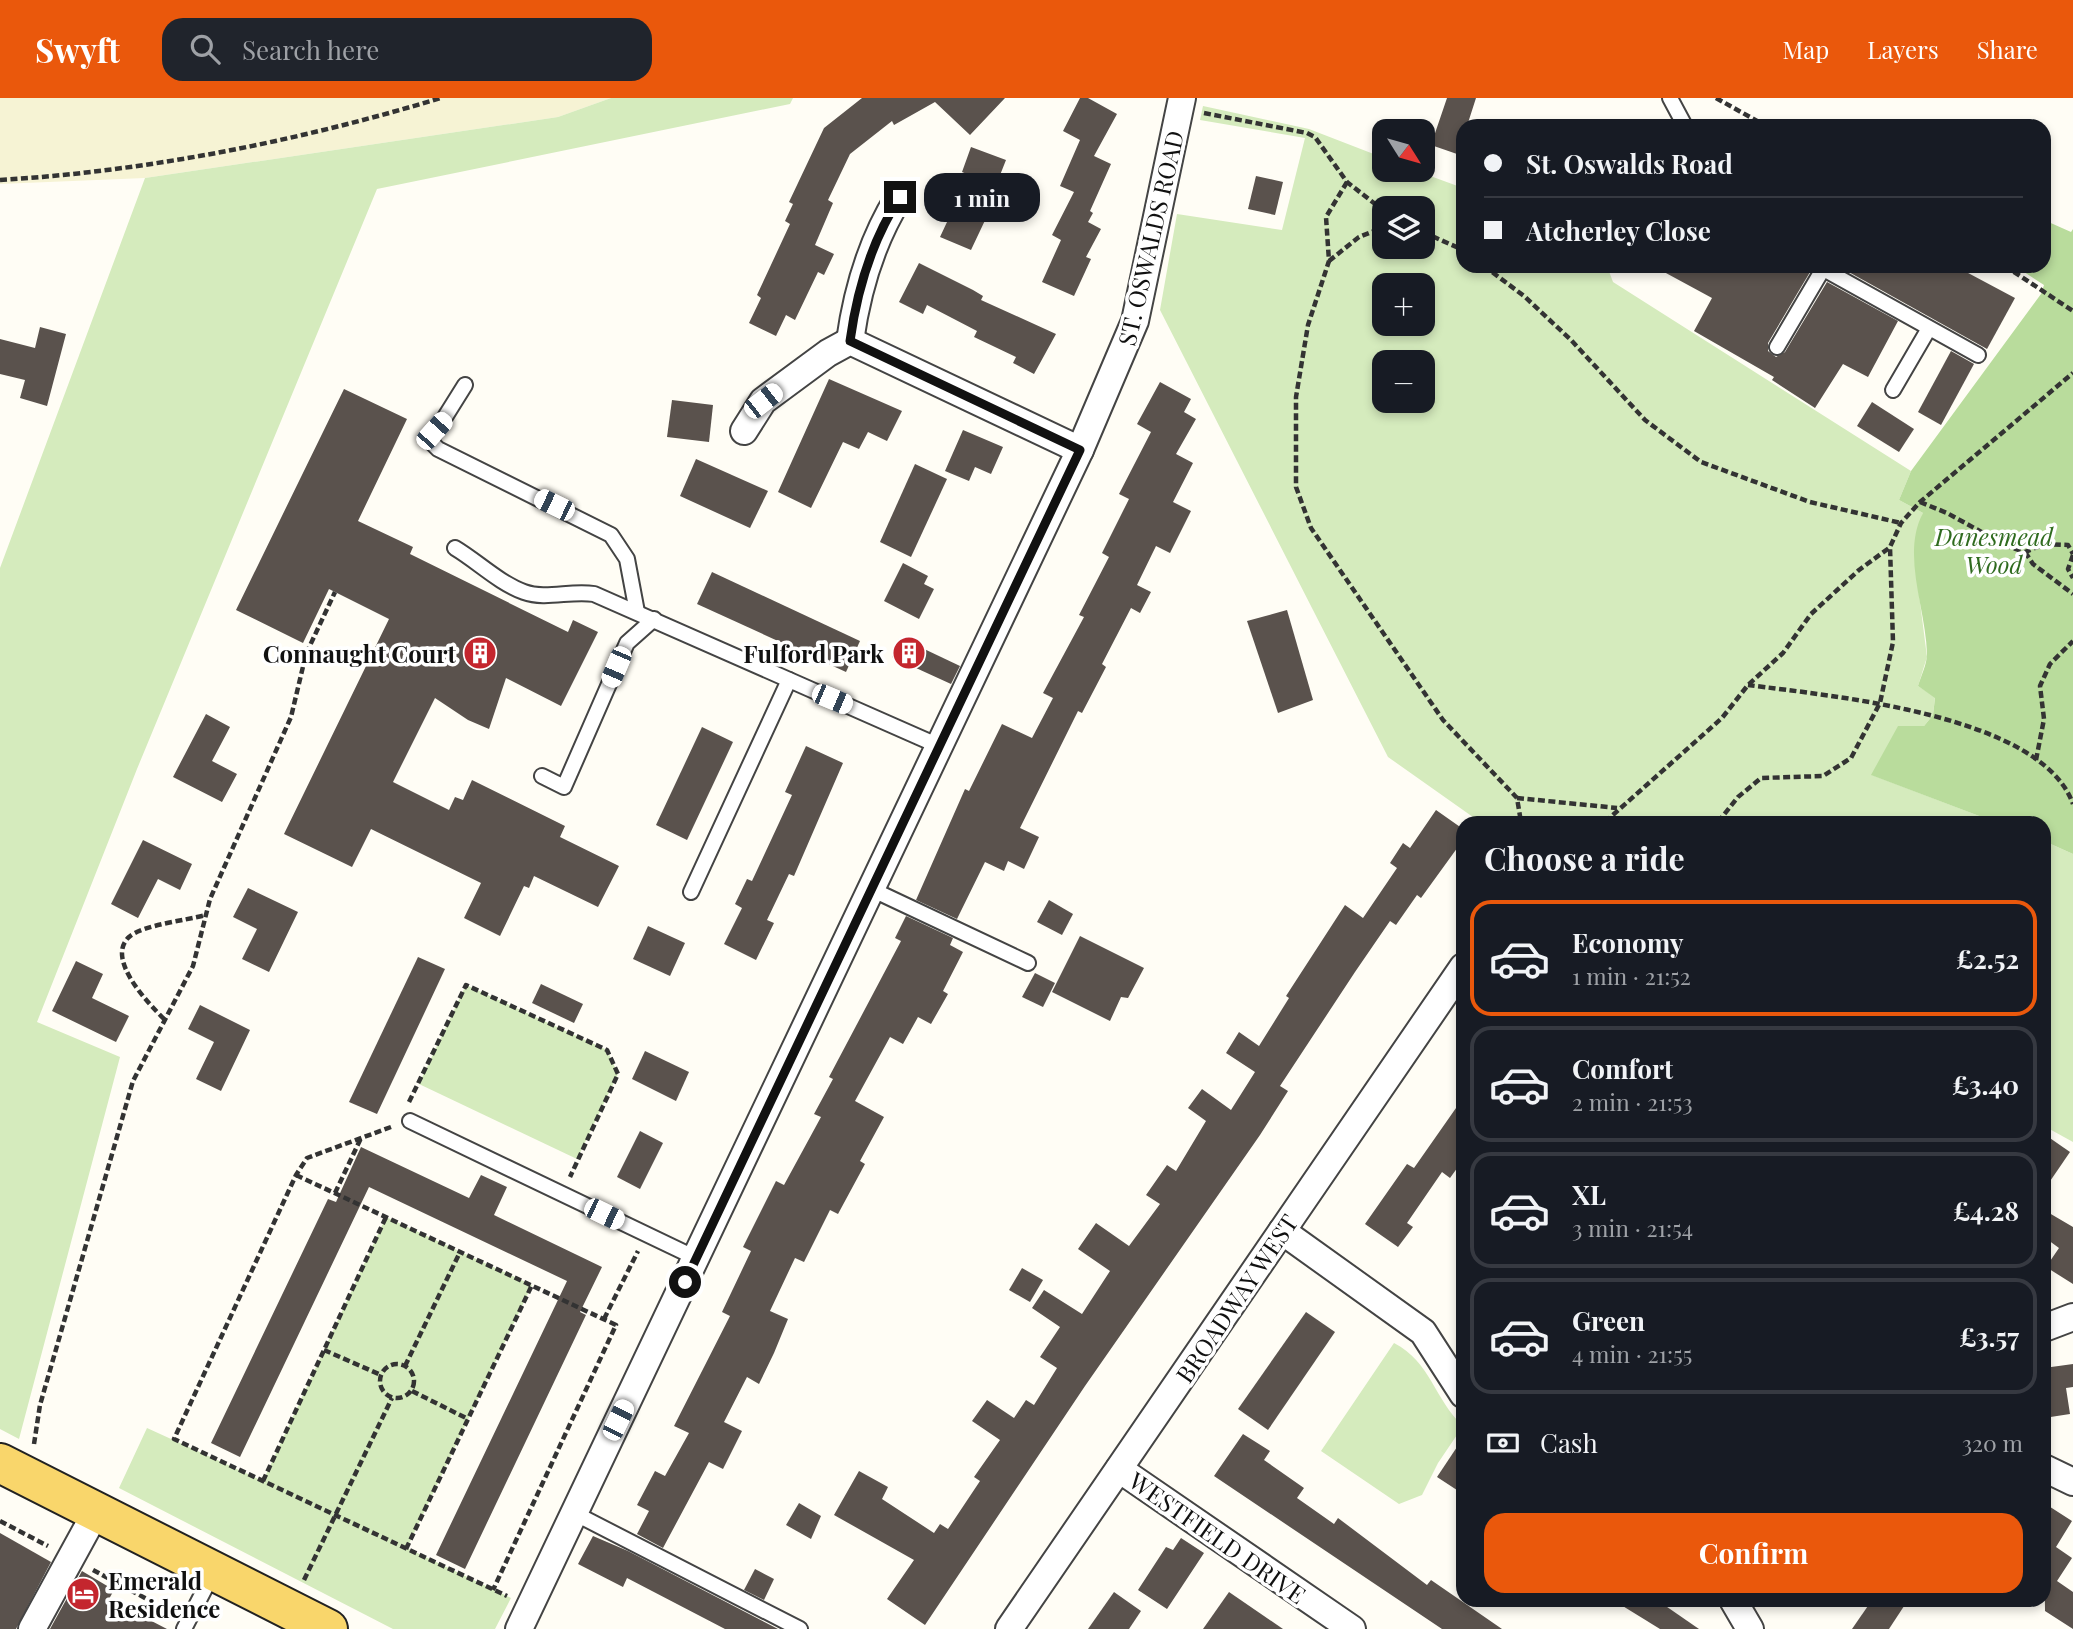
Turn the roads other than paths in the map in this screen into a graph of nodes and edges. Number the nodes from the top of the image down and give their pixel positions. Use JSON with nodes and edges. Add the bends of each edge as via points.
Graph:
{"nodes":[{"id":1,"x":1672,"y":101,"type":"edge"},
{"id":2,"x":1181,"y":103,"type":"edge"},
{"id":3,"x":1681,"y":119,"type":"edge"},
{"id":4,"x":900,"y":197,"type":"dead end"},
{"id":5,"x":1818,"y":273,"type":"edge"},
{"id":6,"x":1830,"y":273,"type":"edge"},
{"id":7,"x":1928,"y":330,"type":"junction"},
{"id":8,"x":850,"y":341,"type":"junction"},
{"id":9,"x":1777,"y":347,"type":"dead end"},
{"id":10,"x":1978,"y":355,"type":"dead end"},
{"id":11,"x":465,"y":385,"type":"dead end"},
{"id":12,"x":1893,"y":390,"type":"dead end"},
{"id":13,"x":744,"y":431,"type":"dead end"},
{"id":14,"x":1080,"y":450,"type":"junction"},
{"id":15,"x":454,"y":548,"type":"dead end"},
{"id":16,"x":636,"y":612,"type":"junction"},
{"id":17,"x":654,"y":620,"type":"junction"},
{"id":18,"x":789,"y":680,"type":"junction"},
{"id":19,"x":939,"y":746,"type":"junction"},
{"id":20,"x":542,"y":776,"type":"dead end"},
{"id":21,"x":871,"y":889,"type":"junction"},
{"id":22,"x":691,"y":892,"type":"dead end"},
{"id":23,"x":1028,"y":963,"type":"dead end"},
{"id":24,"x":1456,"y":977,"type":"edge"},
{"id":25,"x":410,"y":1121,"type":"road end"},
{"id":26,"x":1282,"y":1231,"type":"junction"},
{"id":27,"x":696,"y":1258,"type":"junction"},
{"id":28,"x":2073,"y":1317,"type":"edge"},
{"id":29,"x":2051,"y":1325,"type":"edge"},
{"id":30,"x":1456,"y":1383,"type":"edge"},
{"id":31,"x":16,"y":1457,"type":"edge"},
{"id":32,"x":1119,"y":1469,"type":"junction"},
{"id":33,"x":2051,"y":1471,"type":"edge"},
{"id":34,"x":2073,"y":1482,"type":"edge"},
{"id":35,"x":96,"y":1512,"type":"junction"},
{"id":36,"x":574,"y":1513,"type":"junction"},
{"id":37,"x":224,"y":1577,"type":"junction"},
{"id":38,"x":1737,"y":1607,"type":"edge"},
{"id":39,"x":524,"y":1618,"type":"edge"},
{"id":40,"x":186,"y":1625,"type":"edge"},
{"id":41,"x":32,"y":1629,"type":"edge"},
{"id":42,"x":328,"y":1629,"type":"edge"},
{"id":43,"x":800,"y":1629,"type":"edge"},
{"id":44,"x":1009,"y":1629,"type":"edge"},
{"id":45,"x":1352,"y":1629,"type":"edge"},
{"id":46,"x":1750,"y":1629,"type":"edge"}],
"edges":[{"from":1,"to":3,"type":"lane"},
{"from":2,"to":14,"type":"street","name":"ST. OSWALDS ROAD","via":[[1135,321]]},
{"from":4,"to":8,"type":"street","via":[[881,226],[855,305]]},
{"from":5,"to":9,"type":"lane"},
{"from":6,"to":7,"type":"lane"},
{"from":7,"to":10,"type":"lane"},
{"from":7,"to":12,"type":"lane"},
{"from":8,"to":13,"type":"street","via":[[763,401]]},
{"from":8,"to":14,"type":"street"},
{"from":11,"to":16,"type":"lane","via":[[430,441],[611,535],[626,559]]},
{"from":14,"to":19,"type":"street","name":"ST. OSWALDS ROAD"},
{"from":15,"to":16,"type":"lane","via":[[525,593],[577,591]]},
{"from":16,"to":17,"type":"lane"},
{"from":17,"to":18,"type":"lane"},
{"from":17,"to":20,"type":"lane","via":[[627,643],[564,787]]},
{"from":18,"to":19,"type":"lane"},
{"from":18,"to":22,"type":"lane"},
{"from":19,"to":21,"type":"street","name":"ST. OSWALDS ROAD"},
{"from":21,"to":23,"type":"lane"},
{"from":21,"to":27,"type":"street","name":"ST. OSWALDS ROAD"},
{"from":24,"to":26,"type":"street","name":"BROADWAY WEST"},
{"from":25,"to":27,"type":"lane"},
{"from":26,"to":30,"type":"street","via":[[1423,1332]]},
{"from":26,"to":32,"type":"street","name":"BROADWAY WEST"},
{"from":27,"to":36,"type":"street","name":"ST. OSWALDS ROAD"},
{"from":28,"to":29,"type":"street"},
{"from":31,"to":35,"type":"main road"},
{"from":32,"to":44,"type":"street","name":"BROADWAY WEST"},
{"from":32,"to":45,"type":"street","name":"WESTFIELD DRIVE"},
{"from":33,"to":34,"type":"street"},
{"from":35,"to":37,"type":"main road"},
{"from":35,"to":41,"type":"street"},
{"from":36,"to":39,"type":"street","name":"ST. OSWALDS ROAD"},
{"from":36,"to":43,"type":"lane"},
{"from":37,"to":40,"type":"lane"},
{"from":37,"to":42,"type":"main road"},
{"from":38,"to":46,"type":"street"}]}
